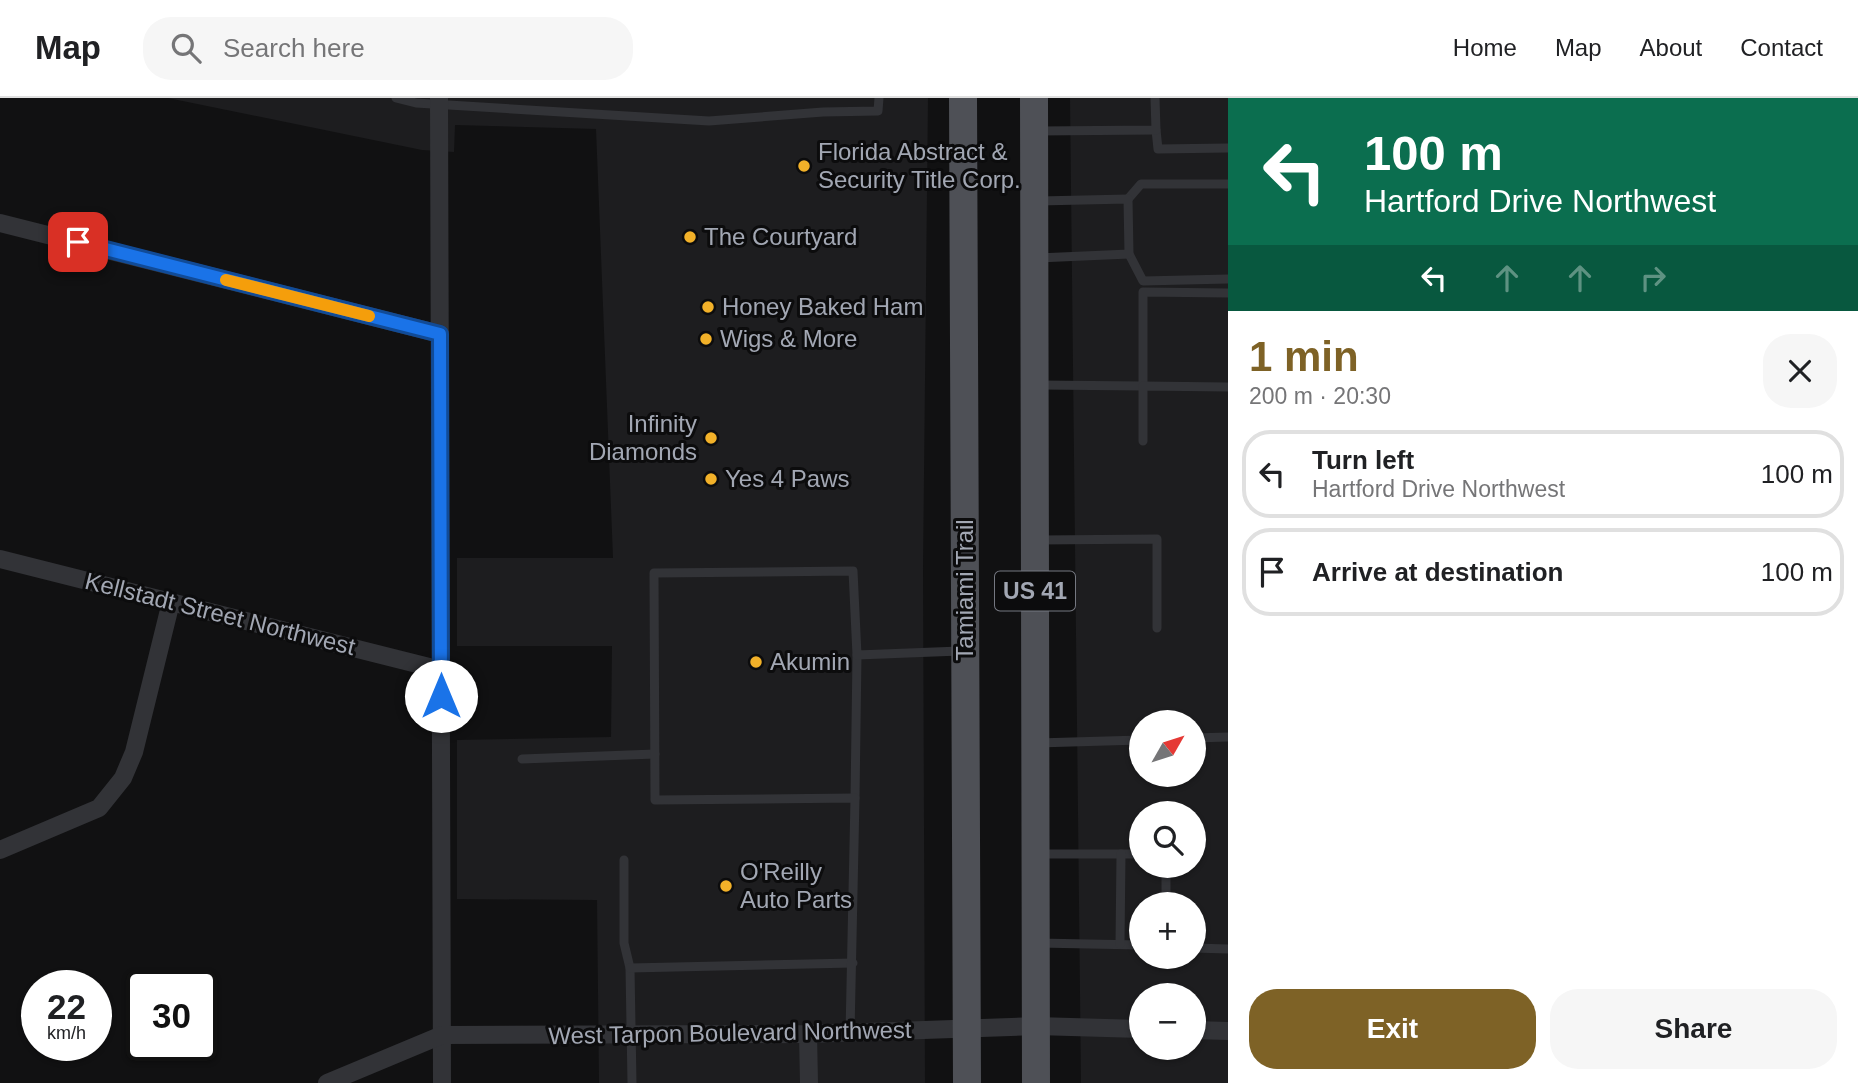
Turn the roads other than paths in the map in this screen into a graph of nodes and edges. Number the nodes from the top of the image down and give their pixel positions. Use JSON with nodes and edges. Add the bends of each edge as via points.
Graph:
{"nodes":[{"id":1,"x":396,"y":98,"type":"edge"},
{"id":2,"x":879,"y":98,"type":"edge"},
{"id":3,"x":963,"y":98,"type":"edge"},
{"id":4,"x":1034,"y":98,"type":"edge"},
{"id":5,"x":1155,"y":98,"type":"edge"},
{"id":6,"x":439,"y":101,"type":"edge"},
{"id":7,"x":1156,"y":130,"type":"junction"},
{"id":8,"x":1034,"y":131,"type":"junction"},
{"id":9,"x":1228,"y":148,"type":"edge"},
{"id":10,"x":1228,"y":184,"type":"edge"},
{"id":11,"x":1128,"y":200,"type":"junction"},
{"id":12,"x":1034,"y":201,"type":"junction"},
{"id":13,"x":0,"y":223,"type":"edge"},
{"id":14,"x":1129,"y":254,"type":"junction"},
{"id":15,"x":1034,"y":258,"type":"junction"},
{"id":16,"x":1228,"y":279,"type":"edge"},
{"id":17,"x":1228,"y":293,"type":"edge"},
{"id":18,"x":440,"y":334,"type":"junction"},
{"id":19,"x":1034,"y":385,"type":"junction"},
{"id":20,"x":1143,"y":386,"type":"junction"},
{"id":21,"x":1228,"y":387,"type":"edge"},
{"id":22,"x":1143,"y":441,"type":"dead end"},
{"id":23,"x":1035,"y":540,"type":"junction"},
{"id":24,"x":0,"y":559,"type":"edge"},
{"id":25,"x":171,"y":602,"type":"junction"},
{"id":26,"x":1157,"y":628,"type":"dead end"},
{"id":27,"x":965,"y":652,"type":"junction"},
{"id":28,"x":857,"y":655,"type":"junction"},
{"id":29,"x":441,"y":670,"type":"junction"},
{"id":30,"x":1228,"y":737,"type":"edge"},
{"id":31,"x":1206,"y":738,"type":"edge"},
{"id":32,"x":1129,"y":740,"type":"edge"},
{"id":33,"x":1036,"y":743,"type":"junction"},
{"id":34,"x":655,"y":754,"type":"junction"},
{"id":35,"x":522,"y":759,"type":"dead end"},
{"id":36,"x":855,"y":798,"type":"junction"},
{"id":37,"x":0,"y":850,"type":"edge"},
{"id":38,"x":1036,"y":854,"type":"junction"},
{"id":39,"x":1121,"y":854,"type":"junction"},
{"id":40,"x":1129,"y":854,"type":"edge"},
{"id":41,"x":624,"y":860,"type":"dead end"},
{"id":42,"x":1037,"y":943,"type":"junction"},
{"id":43,"x":1120,"y":944,"type":"junction"},
{"id":44,"x":1129,"y":944,"type":"edge"},
{"id":45,"x":1206,"y":948,"type":"edge"},
{"id":46,"x":1228,"y":949,"type":"edge"},
{"id":47,"x":853,"y":963,"type":"junction"},
{"id":48,"x":630,"y":968,"type":"junction"},
{"id":49,"x":1036,"y":1026,"type":"junction"},
{"id":50,"x":1129,"y":1029,"type":"edge"},
{"id":51,"x":967,"y":1030,"type":"junction"},
{"id":52,"x":1206,"y":1030,"type":"edge"},
{"id":53,"x":1228,"y":1031,"type":"edge"},
{"id":54,"x":850,"y":1033,"type":"junction"},
{"id":55,"x":631,"y":1034,"type":"junction"},
{"id":56,"x":808,"y":1034,"type":"junction"},
{"id":57,"x":442,"y":1035,"type":"junction"},
{"id":58,"x":327,"y":1083,"type":"edge"},
{"id":59,"x":442,"y":1083,"type":"edge"},
{"id":60,"x":632,"y":1083,"type":"edge"},
{"id":61,"x":809,"y":1083,"type":"edge"},
{"id":62,"x":967,"y":1083,"type":"edge"},
{"id":63,"x":1036,"y":1083,"type":"edge"}],
"edges":[{"from":1,"to":6,"type":"lane"},
{"from":2,"to":6,"type":"lane","via":[[878,111],[709,121]]},
{"from":3,"to":27,"type":"main road","name":"Tamiami Trail","number":"US 41"},
{"from":4,"to":8,"type":"main road","number":"US 41"},
{"from":5,"to":7,"type":"lane"},
{"from":6,"to":18,"type":"street"},
{"from":7,"to":8,"type":"lane"},
{"from":7,"to":9,"type":"lane","via":[[1158,149]]},
{"from":8,"to":12,"type":"main road","number":"US 41"},
{"from":10,"to":11,"type":"lane","via":[[1141,184]]},
{"from":11,"to":12,"type":"lane"},
{"from":11,"to":14,"type":"lane"},
{"from":12,"to":15,"type":"main road","number":"US 41"},
{"from":13,"to":18,"type":"street"},
{"from":14,"to":15,"type":"lane"},
{"from":14,"to":16,"type":"lane","via":[[1143,281]]},
{"from":15,"to":19,"type":"main road","number":"US 41"},
{"from":17,"to":20,"type":"lane","via":[[1143,292]]},
{"from":18,"to":29,"type":"street"},
{"from":19,"to":20,"type":"lane"},
{"from":19,"to":23,"type":"main road","number":"US 41"},
{"from":20,"to":21,"type":"lane"},
{"from":20,"to":22,"type":"lane"},
{"from":23,"to":26,"type":"lane","via":[[1157,539]]},
{"from":23,"to":33,"type":"main road","number":"US 41"},
{"from":24,"to":25,"type":"street","name":"Kellstadt Street Northwest"},
{"from":25,"to":29,"type":"street","name":"Kellstadt Street Northwest"},
{"from":25,"to":37,"type":"street","via":[[134,752],[123,778],[99,808]]},
{"from":27,"to":28,"type":"lane"},
{"from":27,"to":51,"type":"main road","name":"Tamiami Trail","number":"US 41"},
{"from":28,"to":34,"type":"lane","via":[[853,571],[654,573]]},
{"from":28,"to":36,"type":"lane"},
{"from":29,"to":57,"type":"street"},
{"from":30,"to":31,"type":"lane"},
{"from":32,"to":33,"type":"lane"},
{"from":33,"to":38,"type":"main road","number":"US 41"},
{"from":34,"to":35,"type":"lane"},
{"from":34,"to":36,"type":"lane","via":[[655,800]]},
{"from":36,"to":47,"type":"lane"},
{"from":38,"to":39,"type":"lane"},
{"from":38,"to":42,"type":"main road","number":"US 41"},
{"from":39,"to":40,"type":"lane"},
{"from":39,"to":43,"type":"lane"},
{"from":41,"to":48,"type":"lane","via":[[624,943]]},
{"from":42,"to":43,"type":"lane"},
{"from":42,"to":49,"type":"main road","number":"US 41"},
{"from":43,"to":44,"type":"lane"},
{"from":45,"to":46,"type":"lane"},
{"from":47,"to":48,"type":"lane"},
{"from":47,"to":54,"type":"lane"},
{"from":48,"to":55,"type":"lane"},
{"from":49,"to":50,"type":"street","name":"West Tarpon Boulevard Northwest"},
{"from":49,"to":51,"type":"street","name":"West Tarpon Boulevard Northwest"},
{"from":49,"to":63,"type":"main road","number":"US 41"},
{"from":51,"to":54,"type":"street","name":"West Tarpon Boulevard Northwest"},
{"from":51,"to":62,"type":"main road","name":"Tamiami Trail","number":"US 41"},
{"from":52,"to":53,"type":"street"},
{"from":54,"to":56,"type":"street","name":"West Tarpon Boulevard Northwest"},
{"from":55,"to":56,"type":"street","name":"West Tarpon Boulevard Northwest"},
{"from":55,"to":57,"type":"street","name":"West Tarpon Boulevard Northwest"},
{"from":55,"to":60,"type":"lane"},
{"from":56,"to":61,"type":"street"},
{"from":57,"to":58,"type":"street","name":"West Tarpon Boulevard Northwest"},
{"from":57,"to":59,"type":"street"}]}
